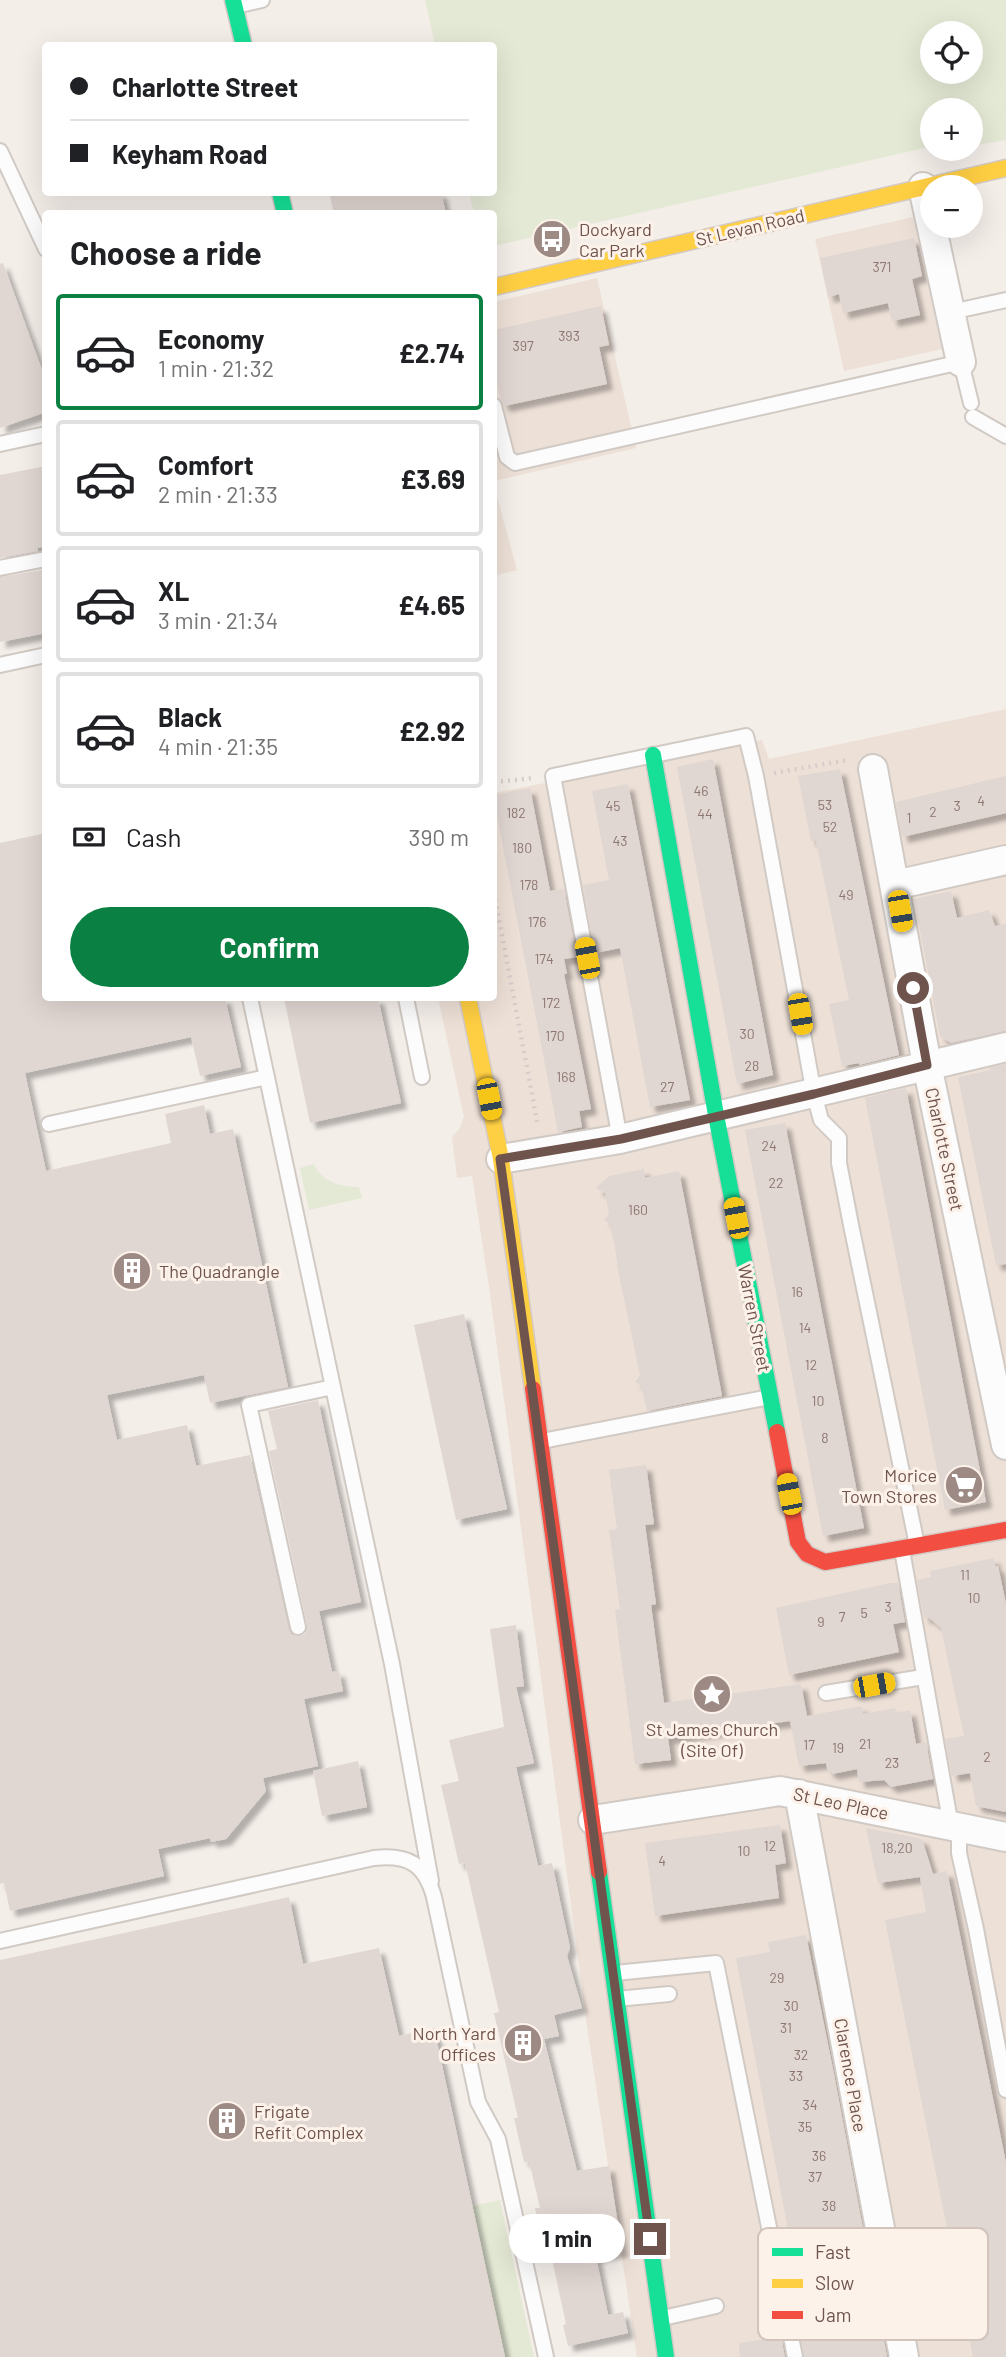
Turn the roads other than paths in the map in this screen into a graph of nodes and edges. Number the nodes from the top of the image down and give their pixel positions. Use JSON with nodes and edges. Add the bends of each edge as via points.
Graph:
{"nodes":[{"id":1,"x":262,"y":0,"type":"edge"},
{"id":2,"x":233,"y":3,"type":"edge"},
{"id":3,"x":243,"y":42,"type":"edge"},
{"id":4,"x":0,"y":151,"type":"edge"},
{"id":5,"x":1006,"y":168,"type":"edge"},
{"id":6,"x":975,"y":175,"type":"edge"},
{"id":7,"x":920,"y":188,"type":"edge"},
{"id":8,"x":934,"y":238,"type":"edge"},
{"id":9,"x":42,"y":240,"type":"edge"},
{"id":10,"x":497,"y":286,"type":"edge"},
{"id":11,"x":1006,"y":300,"type":"edge"},
{"id":12,"x":951,"y":312,"type":"junction"},
{"id":13,"x":961,"y":362,"type":"junction"},
{"id":14,"x":497,"y":417,"type":"edge"},
{"id":15,"x":42,"y":435,"type":"edge"},
{"id":16,"x":1006,"y":436,"type":"edge"},
{"id":17,"x":0,"y":444,"type":"edge"},
{"id":18,"x":42,"y":560,"type":"edge"},
{"id":19,"x":0,"y":568,"type":"edge"},
{"id":20,"x":42,"y":657,"type":"edge"},
{"id":21,"x":0,"y":665,"type":"edge"},
{"id":22,"x":653,"y":755,"type":"junction"},
{"id":23,"x":865,"y":764,"type":"road end"},
{"id":24,"x":1006,"y":860,"type":"edge"},
{"id":25,"x":895,"y":885,"type":"junction"},
{"id":26,"x":251,"y":1001,"type":"edge"},
{"id":27,"x":407,"y":1001,"type":"edge"},
{"id":28,"x":469,"y":1001,"type":"edge"},
{"id":29,"x":1006,"y":1046,"type":"edge"},
{"id":30,"x":927,"y":1065,"type":"junction"},
{"id":31,"x":267,"y":1077,"type":"junction"},
{"id":32,"x":422,"y":1077,"type":"dead end"},
{"id":33,"x":814,"y":1094,"type":"junction"},
{"id":34,"x":716,"y":1115,"type":"junction"},
{"id":35,"x":49,"y":1124,"type":"dead end"},
{"id":36,"x":621,"y":1139,"type":"junction"},
{"id":37,"x":500,"y":1159,"type":"junction"},
{"id":38,"x":995,"y":1334,"type":"edge"},
{"id":39,"x":333,"y":1387,"type":"junction"},
{"id":40,"x":771,"y":1397,"type":"junction"},
{"id":41,"x":541,"y":1441,"type":"junction"},
{"id":42,"x":1006,"y":1445,"type":"edge"},
{"id":43,"x":1006,"y":1530,"type":"edge"},
{"id":44,"x":909,"y":1547,"type":"junction"},
{"id":45,"x":298,"y":1627,"type":"dead end"},
{"id":46,"x":923,"y":1676,"type":"junction"},
{"id":47,"x":826,"y":1693,"type":"dead end"},
{"id":48,"x":799,"y":1794,"type":"junction"},
{"id":49,"x":593,"y":1820,"type":"junction"},
{"id":50,"x":955,"y":1827,"type":"junction"},
{"id":51,"x":1006,"y":1837,"type":"edge"},
{"id":52,"x":434,"y":1897,"type":"junction"},
{"id":53,"x":0,"y":1941,"type":"edge"},
{"id":54,"x":612,"y":1973,"type":"junction"},
{"id":55,"x":669,"y":1994,"type":"dead end"},
{"id":56,"x":616,"y":1999,"type":"junction"},
{"id":57,"x":1006,"y":2090,"type":"edge"},
{"id":58,"x":769,"y":2228,"type":"edge"},
{"id":59,"x":880,"y":2228,"type":"edge"},
{"id":60,"x":716,"y":2306,"type":"dead end"},
{"id":61,"x":661,"y":2319,"type":"junction"},
{"id":62,"x":546,"y":2357,"type":"edge"},
{"id":63,"x":666,"y":2357,"type":"edge"}],
"edges":[{"from":1,"to":2,"type":"lane"},
{"from":2,"to":3,"type":"street"},
{"from":4,"to":9,"type":"lane"},
{"from":5,"to":6,"type":"street","name":"St Levan Road"},
{"from":7,"to":10,"type":"street","name":"St Levan Road"},
{"from":8,"to":12,"type":"street"},
{"from":11,"to":12,"type":"lane"},
{"from":12,"to":13,"type":"street"},
{"from":13,"to":14,"type":"lane","via":[[515,463],[507,457]]},
{"from":13,"to":16,"type":"lane","via":[[972,410]]},
{"from":15,"to":17,"type":"lane"},
{"from":18,"to":19,"type":"lane"},
{"from":20,"to":21,"type":"lane"},
{"from":22,"to":33,"type":"lane","via":[[746,736]]},
{"from":22,"to":34,"type":"street","name":"Warren Street"},
{"from":22,"to":36,"type":"lane","via":[[553,776]]},
{"from":23,"to":25,"type":"street","name":"Charlotte Street"},
{"from":24,"to":25,"type":"street"},
{"from":25,"to":30,"type":"street","name":"Charlotte Street"},
{"from":26,"to":31,"type":"lane"},
{"from":27,"to":32,"type":"lane"},
{"from":28,"to":37,"type":"street"},
{"from":29,"to":30,"type":"street"},
{"from":30,"to":33,"type":"street"},
{"from":30,"to":38,"type":"street","name":"Charlotte Street"},
{"from":31,"to":35,"type":"lane"},
{"from":31,"to":39,"type":"lane"},
{"from":33,"to":34,"type":"street"},
{"from":33,"to":44,"type":"lane","via":[[821,1120],[839,1138],[839,1163]]},
{"from":34,"to":36,"type":"street"},
{"from":34,"to":40,"type":"street","name":"Warren Street"},
{"from":36,"to":37,"type":"street"},
{"from":37,"to":41,"type":"street"},
{"from":38,"to":42,"type":"street","name":"Charlotte Street"},
{"from":39,"to":45,"type":"lane","via":[[250,1405]]},
{"from":39,"to":52,"type":"lane"},
{"from":40,"to":41,"type":"lane"},
{"from":40,"to":44,"type":"street","name":"Warren Street","via":[[799,1542],[807,1554],[825,1562]]},
{"from":41,"to":49,"type":"street"},
{"from":43,"to":44,"type":"street","name":"Warren Street"},
{"from":44,"to":46,"type":"lane"},
{"from":46,"to":47,"type":"lane"},
{"from":46,"to":50,"type":"lane"},
{"from":48,"to":49,"type":"street","name":"St Leo Place","via":[[780,1791]]},
{"from":48,"to":50,"type":"street","name":"St Leo Place"},
{"from":48,"to":59,"type":"street","name":"Clarence Place"},
{"from":49,"to":54,"type":"street"},
{"from":50,"to":51,"type":"street","name":"St Leo Place"},
{"from":50,"to":57,"type":"lane"},
{"from":52,"to":53,"type":"lane","via":[[418,1866],[389,1856]]},
{"from":52,"to":62,"type":"lane","via":[[478,2102],[498,2139]]},
{"from":54,"to":56,"type":"street"},
{"from":54,"to":58,"type":"lane","via":[[716,1963]]},
{"from":55,"to":56,"type":"lane"},
{"from":56,"to":61,"type":"street"},
{"from":60,"to":61,"type":"lane"},
{"from":61,"to":63,"type":"street"}]}
